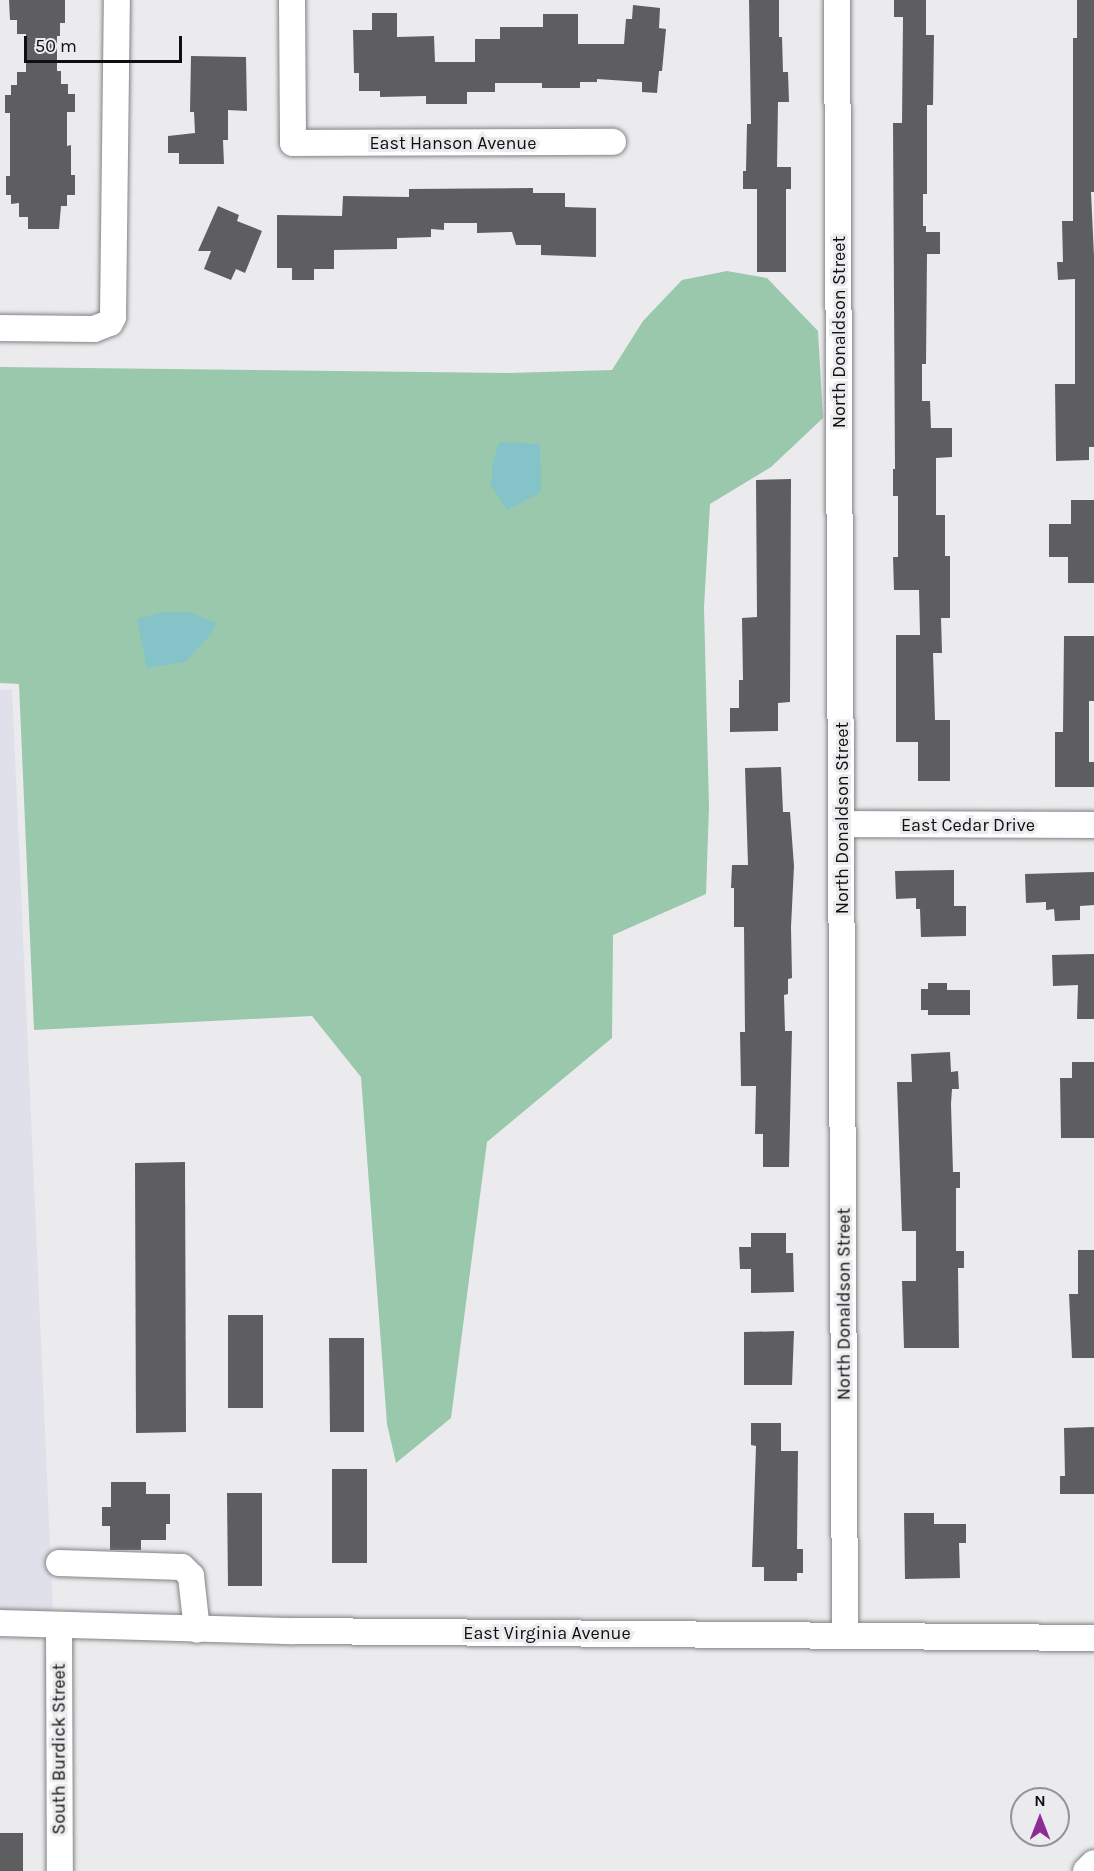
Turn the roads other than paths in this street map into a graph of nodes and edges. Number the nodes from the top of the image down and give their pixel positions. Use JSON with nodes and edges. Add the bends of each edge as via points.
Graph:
{"nodes":[{"id":1,"x":117,"y":0,"type":"edge"},
{"id":2,"x":292,"y":0,"type":"edge"},
{"id":3,"x":837,"y":0,"type":"edge"},
{"id":4,"x":613,"y":142,"type":"dead end"},
{"id":5,"x":0,"y":328,"type":"edge"},
{"id":6,"x":842,"y":824,"type":"junction"},
{"id":7,"x":1094,"y":825,"type":"edge"},
{"id":8,"x":59,"y":1563,"type":"dead end"},
{"id":9,"x":0,"y":1623,"type":"edge"},
{"id":10,"x":59,"y":1627,"type":"junction"},
{"id":11,"x":197,"y":1630,"type":"junction"},
{"id":12,"x":845,"y":1635,"type":"junction"},
{"id":13,"x":1094,"y":1638,"type":"edge"},
{"id":14,"x":1094,"y":1863,"type":"edge"},
{"id":15,"x":60,"y":1871,"type":"edge"},
{"id":16,"x":1086,"y":1871,"type":"edge"}],
"edges":[{"from":1,"to":5,"type":"street","via":[[114,317],[94,329]]},
{"from":2,"to":4,"type":"street","name":"East Hanson Avenue","via":[[293,143]]},
{"from":3,"to":6,"type":"street","name":"North Donaldson Street"},
{"from":6,"to":7,"type":"street","name":"East Cedar Drive"},
{"from":6,"to":12,"type":"street","name":"North Donaldson Street"},
{"from":8,"to":11,"type":"street","via":[[182,1567],[190,1576]]},
{"from":9,"to":10,"type":"street","name":"East Virginia Avenue"},
{"from":10,"to":11,"type":"street","name":"East Virginia Avenue"},
{"from":10,"to":15,"type":"street","name":"South Burdick Street"},
{"from":11,"to":12,"type":"street","name":"East Virginia Avenue"},
{"from":12,"to":13,"type":"street","name":"East Virginia Avenue"},
{"from":14,"to":16,"type":"street"}]}
